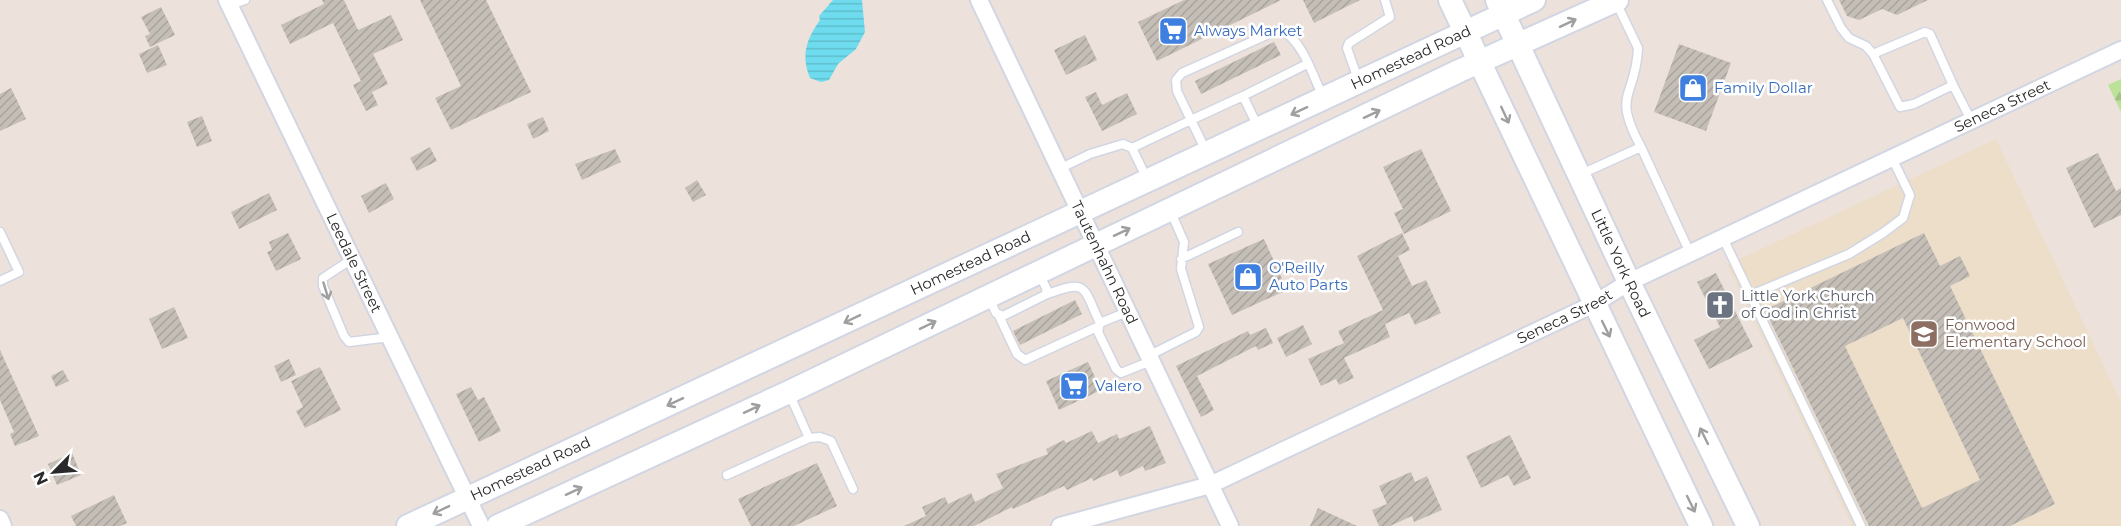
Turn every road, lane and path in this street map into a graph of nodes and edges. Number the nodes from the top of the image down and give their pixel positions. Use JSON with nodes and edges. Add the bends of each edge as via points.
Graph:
{"nodes":[{"id":1,"x":980,"y":0,"type":"edge"},
{"id":2,"x":1385,"y":0,"type":"edge"},
{"id":3,"x":1450,"y":0,"type":"edge"},
{"id":4,"x":1534,"y":0,"type":"edge"},
{"id":5,"x":1616,"y":0,"type":"edge"},
{"id":6,"x":1827,"y":0,"type":"edge"},
{"id":7,"x":234,"y":2,"type":"edge"},
{"id":8,"x":1501,"y":7,"type":"edge"},
{"id":9,"x":1466,"y":32,"type":"junction"},
{"id":10,"x":1520,"y":46,"type":"junction"},
{"id":11,"x":2121,"y":50,"type":"edge"},
{"id":12,"x":1874,"y":54,"type":"junction"},
{"id":13,"x":1480,"y":62,"type":"junction"},
{"id":14,"x":1307,"y":64,"type":"junction"},
{"id":15,"x":1359,"y":82,"type":"junction"},
{"id":16,"x":1953,"y":85,"type":"junction"},
{"id":17,"x":1243,"y":96,"type":"junction"},
{"id":18,"x":1324,"y":99,"type":"junction"},
{"id":19,"x":1191,"y":120,"type":"junction"},
{"id":20,"x":1971,"y":120,"type":"junction"},
{"id":21,"x":1259,"y":129,"type":"junction"},
{"id":22,"x":1641,"y":147,"type":"junction"},
{"id":23,"x":1132,"y":148,"type":"junction"},
{"id":24,"x":1207,"y":154,"type":"junction"},
{"id":25,"x":1892,"y":158,"type":"junction"},
{"id":26,"x":1059,"y":169,"type":"junction"},
{"id":27,"x":1580,"y":174,"type":"junction"},
{"id":28,"x":1148,"y":181,"type":"junction"},
{"id":29,"x":1170,"y":210,"type":"junction"},
{"id":30,"x":1080,"y":213,"type":"junction"},
{"id":31,"x":0,"y":232,"type":"edge"},
{"id":32,"x":1238,"y":232,"type":"dead end"},
{"id":33,"x":1723,"y":238,"type":"junction"},
{"id":34,"x":1095,"y":244,"type":"junction"},
{"id":35,"x":1690,"y":253,"type":"junction"},
{"id":36,"x":352,"y":259,"type":"junction"},
{"id":37,"x":1181,"y":259,"type":"junction"},
{"id":38,"x":1038,"y":272,"type":"junction"},
{"id":39,"x":0,"y":281,"type":"edge"},
{"id":40,"x":1629,"y":282,"type":"junction"},
{"id":41,"x":1045,"y":295,"type":"junction"},
{"id":42,"x":1750,"y":295,"type":"junction"},
{"id":43,"x":988,"y":296,"type":"junction"},
{"id":44,"x":1594,"y":304,"type":"junction"},
{"id":45,"x":1127,"y":312,"type":"junction"},
{"id":46,"x":999,"y":316,"type":"junction"},
{"id":47,"x":1099,"y":325,"type":"junction"},
{"id":48,"x":390,"y":337,"type":"junction"},
{"id":49,"x":774,"y":357,"type":"junction"},
{"id":50,"x":1149,"y":358,"type":"junction"},
{"id":51,"x":789,"y":392,"type":"junction"},
{"id":52,"x":809,"y":438,"type":"junction"},
{"id":53,"x":727,"y":475,"type":"dead end"},
{"id":54,"x":1210,"y":485,"type":"junction"},
{"id":55,"x":853,"y":489,"type":"dead end"},
{"id":56,"x":467,"y":497,"type":"junction"},
{"id":57,"x":0,"y":519,"type":"edge"},
{"id":58,"x":3,"y":526,"type":"edge"},
{"id":59,"x":408,"y":526,"type":"edge"},
{"id":60,"x":480,"y":526,"type":"edge"},
{"id":61,"x":498,"y":526,"type":"edge"},
{"id":62,"x":1060,"y":526,"type":"edge"},
{"id":63,"x":1230,"y":526,"type":"edge"},
{"id":64,"x":1701,"y":526,"type":"edge"},
{"id":65,"x":1748,"y":526,"type":"edge"},
{"id":66,"x":1860,"y":526,"type":"edge"}],
"edges":[{"from":1,"to":26,"type":"street","name":"Tautenhahn Road"},
{"from":2,"to":15,"type":"lane","via":[[1390,17],[1347,48]]},
{"from":3,"to":9,"type":"main road"},
{"from":4,"to":8,"type":"main road","name":"Homestead Road"},
{"from":10,"to":5,"type":"main road","one_way":true},
{"from":5,"to":22,"type":"lane","via":[[1638,48],[1624,99],[1628,124]]},
{"from":6,"to":12,"type":"lane","via":[[1849,38]]},
{"from":7,"to":36,"type":"street","name":"Leedale Street"},
{"from":8,"to":9,"type":"main road","name":"Homestead Road"},
{"from":8,"to":10,"type":"main road","name":"Little York Road"},
{"from":9,"to":13,"type":"main road"},
{"from":9,"to":15,"type":"main road","name":"Homestead Road"},
{"from":10,"to":13,"type":"main road"},
{"from":10,"to":27,"type":"main road","name":"Little York Road"},
{"from":11,"to":20,"type":"street","name":"Seneca Street"},
{"from":12,"to":16,"type":"lane","via":[[1913,36],[1930,34]]},
{"from":12,"to":16,"type":"lane","via":[[1900,107]]},
{"from":29,"to":13,"type":"main road","one_way":true},
{"from":13,"to":44,"type":"main road","one_way":true},
{"from":14,"to":17,"type":"lane"},
{"from":14,"to":18,"type":"lane"},
{"from":14,"to":19,"type":"lane","via":[[1288,32],[1280,29],[1182,73],[1176,80],[1178,92]]},
{"from":15,"to":18,"type":"main road","name":"Homestead Road"},
{"from":16,"to":20,"type":"lane"},
{"from":17,"to":19,"type":"lane"},
{"from":17,"to":21,"type":"lane"},
{"from":18,"to":21,"type":"main road","name":"Homestead Road","one_way":true},
{"from":19,"to":23,"type":"lane"},
{"from":19,"to":24,"type":"lane"},
{"from":20,"to":25,"type":"street","name":"Seneca Street"},
{"from":21,"to":24,"type":"main road","name":"Homestead Road"},
{"from":22,"to":27,"type":"lane"},
{"from":22,"to":35,"type":"lane"},
{"from":23,"to":26,"type":"lane","via":[[1117,145]]},
{"from":23,"to":28,"type":"lane"},
{"from":24,"to":28,"type":"main road","name":"Homestead Road"},
{"from":25,"to":33,"type":"street","name":"Seneca Street"},
{"from":25,"to":42,"type":"lane","via":[[1910,195],[1903,218],[1849,254]]},
{"from":26,"to":30,"type":"street","name":"Tautenhahn Road"},
{"from":27,"to":40,"type":"main road","name":"Little York Road"},
{"from":28,"to":30,"type":"main road","name":"Homestead Road"},
{"from":34,"to":29,"type":"main road","one_way":true},
{"from":29,"to":37,"type":"lane","via":[[1184,242]]},
{"from":30,"to":34,"type":"street","name":"Tautenhahn Road"},
{"from":30,"to":49,"type":"main road","name":"Homestead Road","one_way":true},
{"from":31,"to":39,"type":"lane","via":[[19,272]]},
{"from":32,"to":37,"type":"lane"},
{"from":33,"to":35,"type":"street","name":"Seneca Street"},
{"from":33,"to":42,"type":"lane"},
{"from":34,"to":38,"type":"main road"},
{"from":34,"to":45,"type":"street","name":"Tautenhahn Road"},
{"from":35,"to":40,"type":"street","name":"Seneca Street"},
{"from":36,"to":48,"type":"street","name":"Leedale Street"},
{"from":36,"to":48,"type":"lane","one_way":true,"via":[[323,278],[344,336],[356,343]]},
{"from":37,"to":50,"type":"lane","via":[[1199,327]]},
{"from":38,"to":41,"type":"lane","via":[[1047,290]]},
{"from":38,"to":43,"type":"main road"},
{"from":40,"to":44,"type":"street","name":"Seneca Street"},
{"from":65,"to":40,"type":"main road","name":"Little York Road","one_way":true},
{"from":41,"to":46,"type":"lane"},
{"from":41,"to":47,"type":"lane","via":[[1079,286]]},
{"from":42,"to":66,"type":"lane"},
{"from":43,"to":46,"type":"lane"},
{"from":51,"to":43,"type":"main road","one_way":true},
{"from":44,"to":54,"type":"street","name":"Seneca Street"},
{"from":44,"to":64,"type":"main road","one_way":true},
{"from":45,"to":47,"type":"lane"},
{"from":45,"to":50,"type":"street","name":"Tautenhahn Road"},
{"from":46,"to":47,"type":"lane","via":[[1017,354],[1024,360]]},
{"from":47,"to":50,"type":"lane","via":[[1116,369],[1125,372]]},
{"from":48,"to":56,"type":"street","name":"Leedale Street"},
{"from":49,"to":51,"type":"main road"},
{"from":49,"to":56,"type":"main road","name":"Homestead Road","one_way":true},
{"from":50,"to":54,"type":"street","name":"Tautenhahn Road"},
{"from":51,"to":52,"type":"lane"},
{"from":61,"to":51,"type":"main road","one_way":true},
{"from":52,"to":53,"type":"lane"},
{"from":52,"to":55,"type":"lane","via":[[831,441]]},
{"from":54,"to":62,"type":"street","name":"Seneca Street"},
{"from":54,"to":63,"type":"street","name":"Tautenhahn Road"},
{"from":56,"to":59,"type":"main road","name":"Homestead Road","one_way":true},
{"from":56,"to":60,"type":"street","name":"Leedale Street"},
{"from":57,"to":58,"type":"street"}]}
